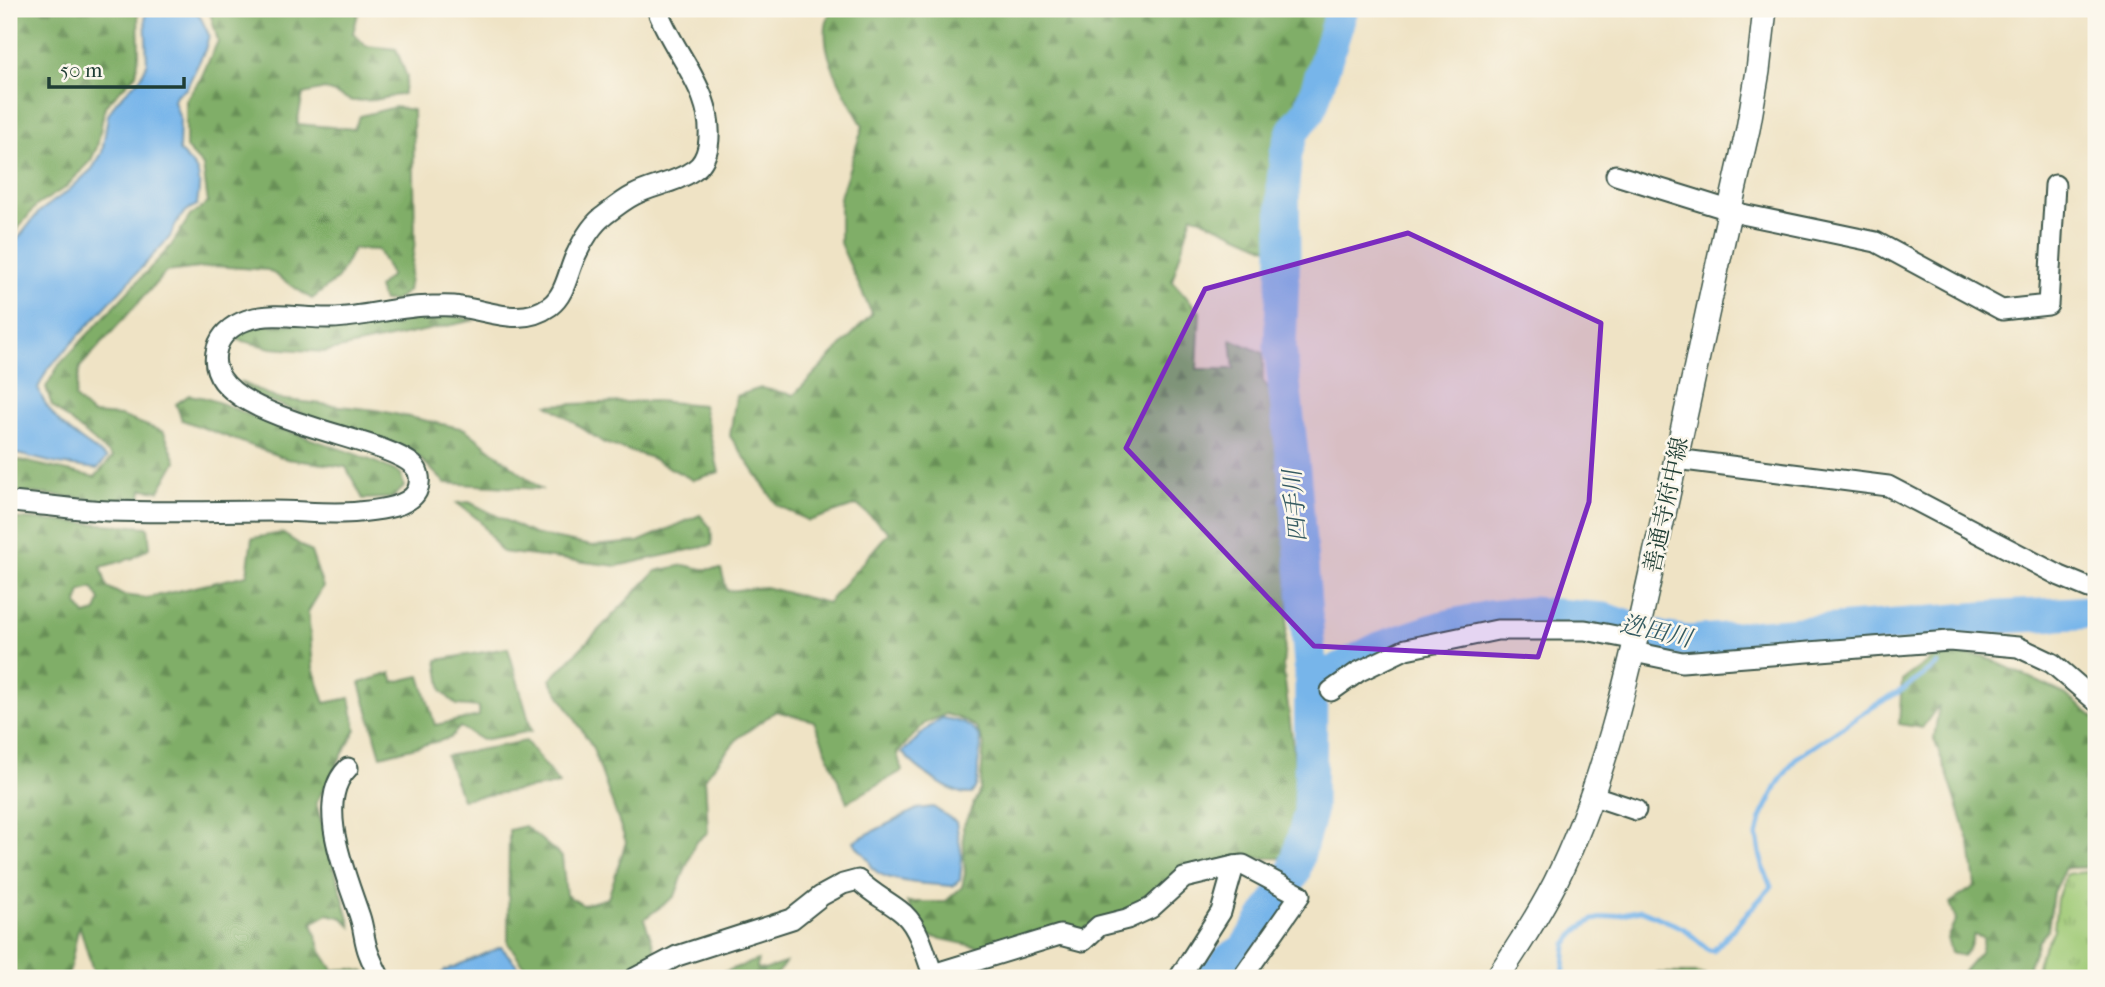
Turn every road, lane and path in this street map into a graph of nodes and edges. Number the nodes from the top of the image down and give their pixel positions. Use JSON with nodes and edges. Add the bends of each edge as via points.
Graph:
{"nodes":[{"id":1,"x":657,"y":9,"type":"edge"},
{"id":2,"x":1765,"y":9,"type":"edge"},
{"id":3,"x":1616,"y":175,"type":"dead end"},
{"id":4,"x":2055,"y":185,"type":"dead end"},
{"id":5,"x":1730,"y":211,"type":"junction"},
{"id":6,"x":1676,"y":459,"type":"junction"},
{"id":7,"x":9,"y":502,"type":"edge"},
{"id":8,"x":2096,"y":587,"type":"edge"},
{"id":9,"x":1638,"y":637,"type":"junction"},
{"id":10,"x":1331,"y":691,"type":"dead end"},
{"id":11,"x":2096,"y":701,"type":"edge"},
{"id":12,"x":348,"y":768,"type":"dead end"},
{"id":13,"x":1591,"y":795,"type":"junction"},
{"id":14,"x":1636,"y":810,"type":"dead end"},
{"id":15,"x":1239,"y":866,"type":"junction"},
{"id":16,"x":380,"y":978,"type":"edge"},
{"id":17,"x":635,"y":978,"type":"edge"},
{"id":18,"x":1179,"y":978,"type":"edge"},
{"id":19,"x":1242,"y":978,"type":"edge"},
{"id":20,"x":1497,"y":978,"type":"edge"}],
"edges":[{"from":1,"to":7,"type":"street","via":[[701,91],[708,113],[706,156],[697,169],[634,195],[599,219],[576,255],[562,292],[550,306],[516,317],[425,306],[334,318],[259,317],[229,329],[219,342],[217,370],[240,395],[265,411],[412,464],[420,475],[411,499],[379,509],[317,514],[107,511]]},
{"from":2,"to":5,"type":"main road","name":"善通寺府中線","via":[[1754,94]]},
{"from":3,"to":5,"type":"street"},
{"from":4,"to":5,"type":"street","via":[[2048,305],[2002,310],[1876,242]]},
{"from":5,"to":6,"type":"main road","name":"善通寺府中線"},
{"from":6,"to":8,"type":"street","via":[[1888,486],[2060,576]]},
{"from":6,"to":9,"type":"main road","name":"善通寺府中線"},
{"from":9,"to":10,"type":"street","via":[[1586,630],[1497,630],[1406,649],[1357,672]]},
{"from":9,"to":11,"type":"street","via":[[1682,662],[1949,640],[2018,647],[2052,663]]},
{"from":9,"to":13,"type":"main road","name":"善通寺府中線"},
{"from":12,"to":16,"type":"street","via":[[333,789],[334,822],[341,865]]},
{"from":13,"to":14,"type":"street"},
{"from":13,"to":20,"type":"main road","name":"善通寺府中線","via":[[1555,883]]},
{"from":15,"to":17,"type":"street","via":[[1184,878],[1151,908],[1099,926],[1083,941],[1060,935],[933,974],[914,926],[859,880],[821,896],[792,919],[677,956]]},
{"from":15,"to":18,"type":"street","via":[[1221,912]]},
{"from":15,"to":19,"type":"street","via":[[1300,895]]}]}
